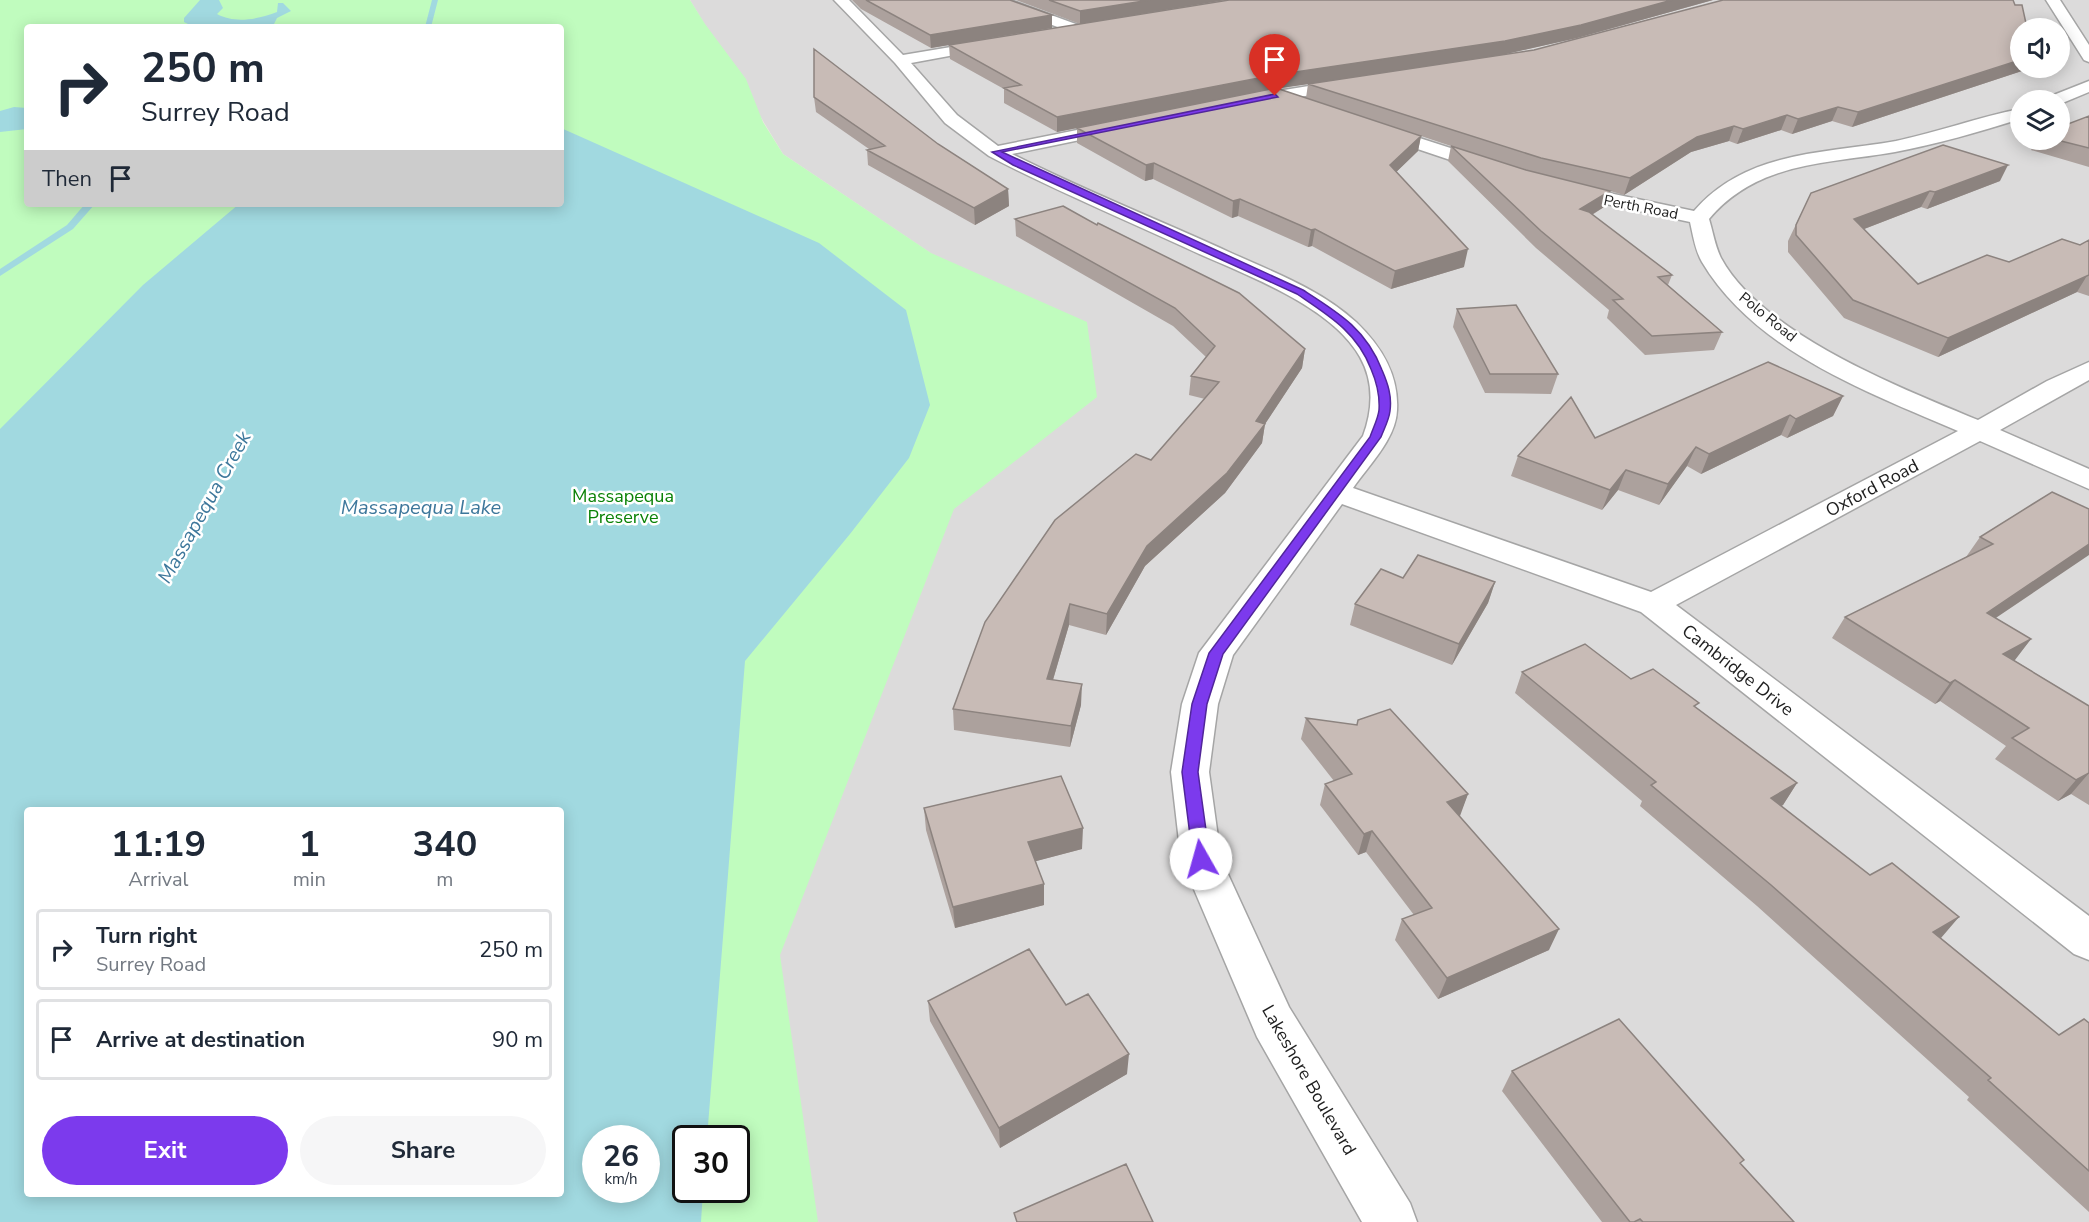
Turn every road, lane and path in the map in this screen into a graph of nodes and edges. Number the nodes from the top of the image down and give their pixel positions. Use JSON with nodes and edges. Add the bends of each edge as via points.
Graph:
{"nodes":[{"id":1,"x":841,"y":0,"type":"edge"},
{"id":2,"x":997,"y":0,"type":"edge"},
{"id":3,"x":2053,"y":0,"type":"edge"},
{"id":4,"x":1046,"y":36,"type":"edge"},
{"id":5,"x":1012,"y":41,"type":"edge"},
{"id":6,"x":2088,"y":51,"type":"edge"},
{"id":7,"x":900,"y":60,"type":"junction"},
{"id":8,"x":1369,"y":82,"type":"edge"},
{"id":9,"x":2089,"y":86,"type":"edge"},
{"id":10,"x":2070,"y":94,"type":"edge"},
{"id":11,"x":1275,"y":96,"type":"junction"},
{"id":12,"x":1228,"y":105,"type":"edge"},
{"id":13,"x":1319,"y":110,"type":"edge"},
{"id":14,"x":2010,"y":117,"type":"edge"},
{"id":15,"x":1135,"y":124,"type":"edge"},
{"id":16,"x":1364,"y":125,"type":"edge"},
{"id":17,"x":995,"y":152,"type":"junction"},
{"id":18,"x":1507,"y":172,"type":"edge"},
{"id":19,"x":1546,"y":185,"type":"edge"},
{"id":20,"x":1700,"y":218,"type":"junction"},
{"id":21,"x":2089,"y":370,"type":"edge"},
{"id":22,"x":1979,"y":431,"type":"junction"},
{"id":23,"x":2089,"y":480,"type":"edge"},
{"id":24,"x":1336,"y":492,"type":"junction"},
{"id":25,"x":1653,"y":604,"type":"junction"},
{"id":26,"x":2089,"y":941,"type":"edge"},
{"id":27,"x":1391,"y":1222,"type":"edge"}],
"edges":[{"from":1,"to":7,"type":"street","name":"Lakeshore Boulevard"},
{"from":2,"to":4,"type":"street","via":[[1085,29]]},
{"from":3,"to":6,"type":"street"},
{"from":5,"to":7,"type":"street"},
{"from":7,"to":17,"type":"street","name":"Lakeshore Boulevard","via":[[951,119]]},
{"from":8,"to":11,"type":"street"},
{"from":9,"to":10,"type":"street"},
{"from":11,"to":12,"type":"street"},
{"from":11,"to":13,"type":"street"},
{"from":14,"to":20,"type":"street","via":[[1929,139],[1772,168],[1733,185]]},
{"from":15,"to":17,"type":"street"},
{"from":16,"to":18,"type":"street"},
{"from":17,"to":24,"type":"street","name":"Lakeshore Boulevard","via":[[1300,292],[1355,332],[1378,368],[1384,389],[1384,412],[1376,437]]},
{"from":19,"to":20,"type":"street","name":"Perth Road"},
{"from":20,"to":22,"type":"street","name":"Polo Road","via":[[1705,245],[1713,261],[1742,299],[1767,320],[1853,373]]},
{"from":21,"to":22,"type":"street","name":"Oxford Road"},
{"from":22,"to":23,"type":"street","name":"Polo Road"},
{"from":22,"to":25,"type":"street","name":"Oxford Road"},
{"from":24,"to":25,"type":"street","name":"Cambridge Drive"},
{"from":24,"to":27,"type":"street","name":"Lakeshore Boulevard","via":[[1216,653],[1200,704],[1190,772],[1201,859],[1273,1022]]},
{"from":25,"to":26,"type":"street","name":"Cambridge Drive"}]}
